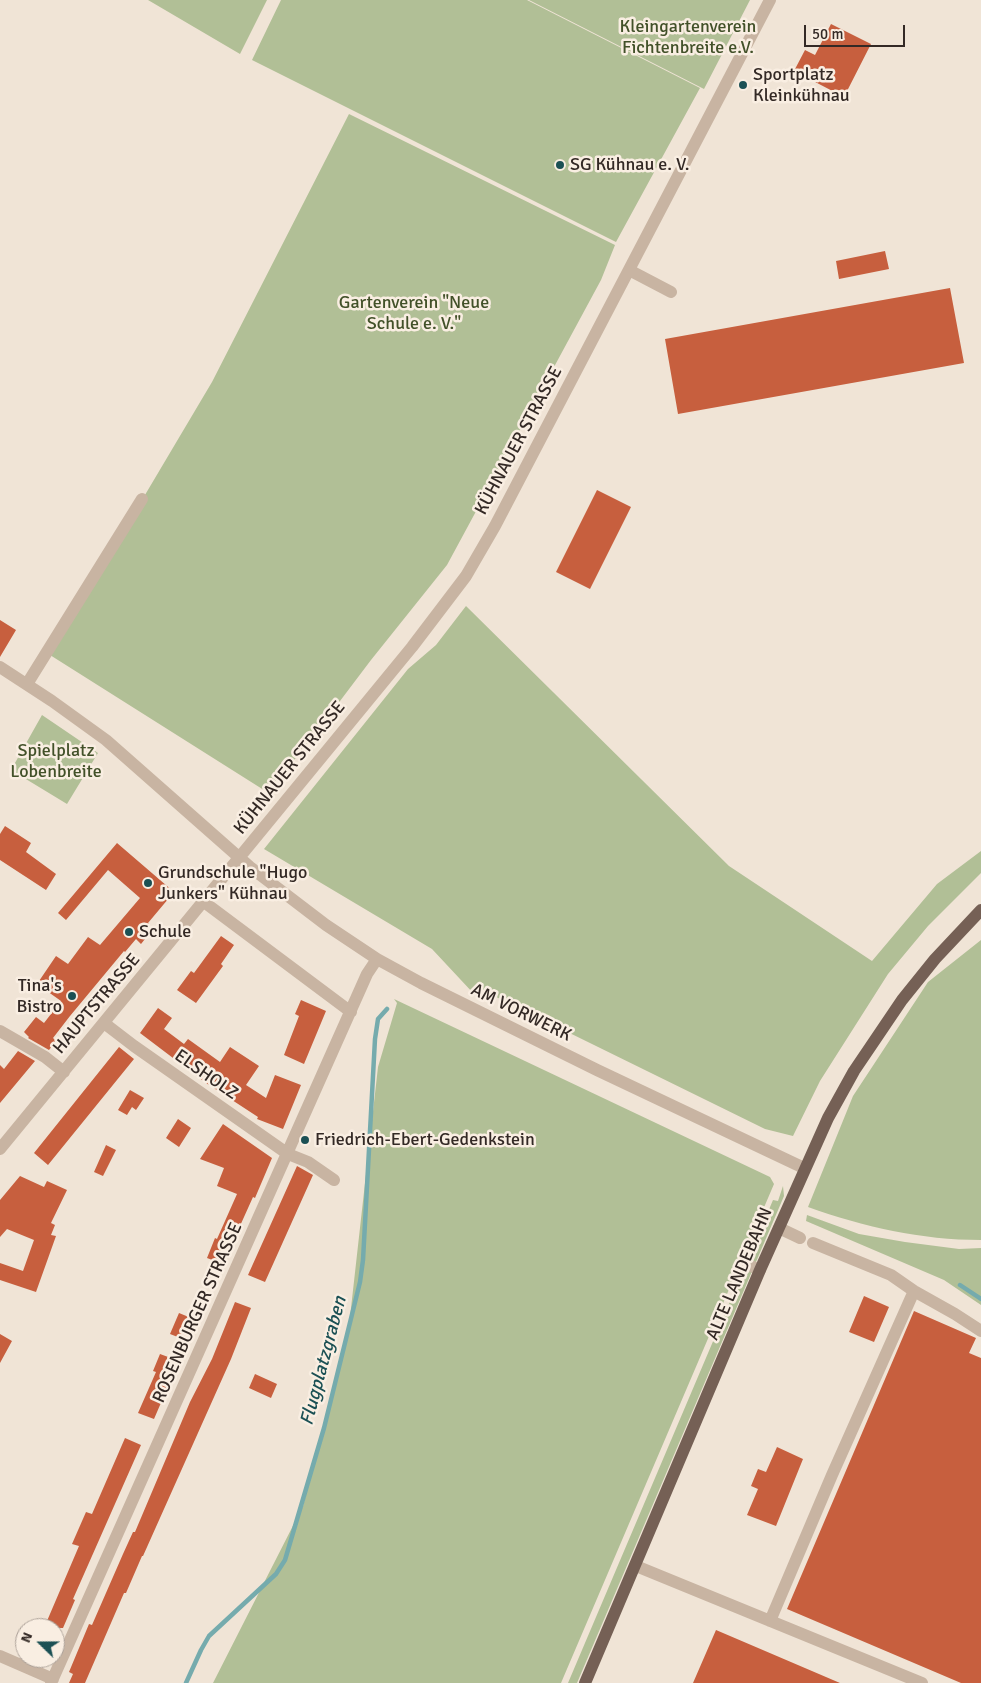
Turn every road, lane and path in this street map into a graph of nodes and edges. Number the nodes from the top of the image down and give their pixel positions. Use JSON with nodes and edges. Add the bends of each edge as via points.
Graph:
{"nodes":[{"id":1,"x":770,"y":0,"type":"edge"},
{"id":2,"x":629,"y":270,"type":"junction"},
{"id":3,"x":671,"y":292,"type":"dead end"},
{"id":4,"x":142,"y":499,"type":"dead end"},
{"id":5,"x":0,"y":667,"type":"edge"},
{"id":6,"x":27,"y":684,"type":"junction"},
{"id":7,"x":240,"y":858,"type":"junction"},
{"id":8,"x":204,"y":902,"type":"junction"},
{"id":9,"x":981,"y":910,"type":"edge"},
{"id":10,"x":377,"y":959,"type":"junction"},
{"id":11,"x":351,"y":1012,"type":"junction"},
{"id":12,"x":104,"y":1024,"type":"junction"},
{"id":13,"x":0,"y":1031,"type":"edge"},
{"id":14,"x":64,"y":1072,"type":"junction"},
{"id":15,"x":0,"y":1149,"type":"edge"},
{"id":16,"x":288,"y":1154,"type":"junction"},
{"id":17,"x":804,"y":1168,"type":"junction"},
{"id":18,"x":334,"y":1180,"type":"dead end"},
{"id":19,"x":778,"y":1228,"type":"junction"},
{"id":20,"x":800,"y":1238,"type":"dead end"},
{"id":21,"x":813,"y":1243,"type":"dead end"},
{"id":22,"x":744,"y":1263,"type":"dead end"},
{"id":23,"x":760,"y":1270,"type":"junction"},
{"id":24,"x":914,"y":1291,"type":"junction"},
{"id":25,"x":981,"y":1331,"type":"edge"},
{"id":26,"x":636,"y":1566,"type":"junction"},
{"id":27,"x":770,"y":1621,"type":"junction"},
{"id":28,"x":0,"y":1656,"type":"edge"},
{"id":29,"x":52,"y":1681,"type":"edge"},
{"id":30,"x":585,"y":1683,"type":"edge"},
{"id":31,"x":922,"y":1683,"type":"edge"}],
"edges":[{"from":1,"to":2,"type":"street","name":"KÜHNAUER STRASSE"},
{"from":2,"to":3,"type":"street"},
{"from":2,"to":7,"type":"street","name":"KÜHNAUER STRASSE","via":[[466,576]]},
{"from":4,"to":6,"type":"street"},
{"from":5,"to":6,"type":"street","name":"AM VORWERK"},
{"from":6,"to":7,"type":"street","name":"AM VORWERK","via":[[106,740]]},
{"from":7,"to":8,"type":"street","name":"HAUPTSTRASSE"},
{"from":7,"to":10,"type":"street","name":"AM VORWERK","via":[[326,925]]},
{"from":8,"to":11,"type":"street"},
{"from":8,"to":12,"type":"street","name":"HAUPTSTRASSE"},
{"from":9,"to":17,"type":"main road","name":"ALTE LANDEBAHN","via":[[935,959],[876,1036],[840,1095]]},
{"from":10,"to":11,"type":"street","name":"ROSENBURGER STRASSE"},
{"from":10,"to":17,"type":"street","name":"AM VORWERK","via":[[589,1066]]},
{"from":11,"to":16,"type":"street","name":"ROSENBURGER STRASSE"},
{"from":12,"to":14,"type":"street","name":"HAUPTSTRASSE"},
{"from":12,"to":16,"type":"street","name":"ELSHOLZ"},
{"from":13,"to":14,"type":"street"},
{"from":14,"to":15,"type":"street","name":"HAUPTSTRASSE"},
{"from":16,"to":18,"type":"street","name":"ELSHOLZ","via":[[308,1162]]},
{"from":16,"to":29,"type":"street","name":"ROSENBURGER STRASSE"},
{"from":17,"to":19,"type":"main road","name":"ALTE LANDEBAHN"},
{"from":19,"to":20,"type":"street"},
{"from":19,"to":23,"type":"main road","name":"ALTE LANDEBAHN"},
{"from":21,"to":24,"type":"street","via":[[891,1275]]},
{"from":22,"to":23,"type":"street"},
{"from":23,"to":26,"type":"main road","name":"ALTE LANDEBAHN"},
{"from":24,"to":25,"type":"street"},
{"from":24,"to":27,"type":"street"},
{"from":26,"to":27,"type":"street"},
{"from":26,"to":30,"type":"main road","name":"ALTE LANDEBAHN"},
{"from":27,"to":31,"type":"street"},
{"from":28,"to":29,"type":"street"}]}
